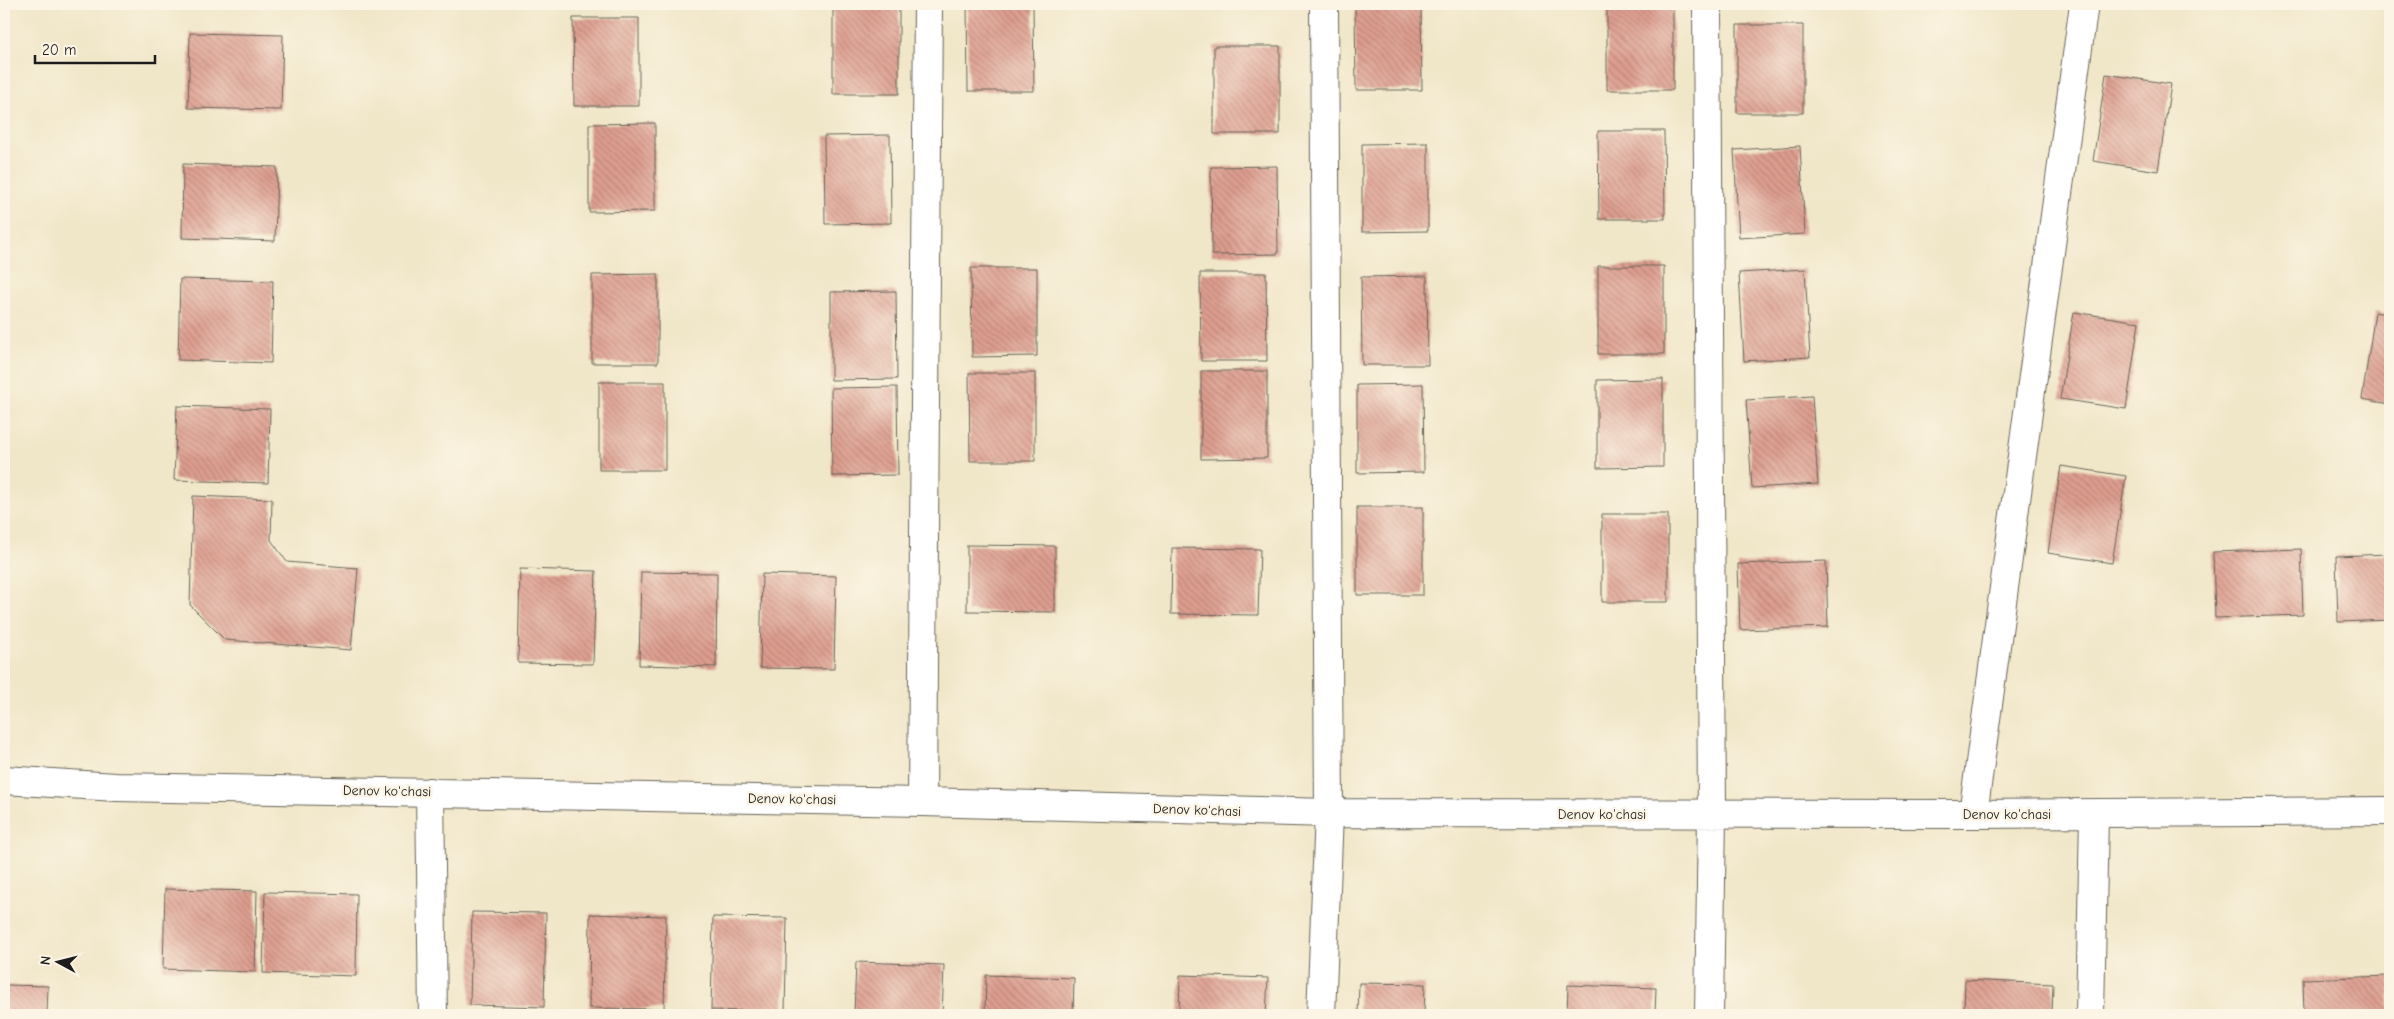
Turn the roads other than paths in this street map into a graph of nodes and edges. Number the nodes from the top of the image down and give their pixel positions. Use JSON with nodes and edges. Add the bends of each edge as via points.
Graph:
{"nodes":[{"id":1,"x":928,"y":4,"type":"edge"},
{"id":2,"x":1324,"y":4,"type":"edge"},
{"id":3,"x":1706,"y":4,"type":"edge"},
{"id":4,"x":2084,"y":4,"type":"edge"},
{"id":5,"x":4,"y":780,"type":"edge"},
{"id":6,"x":430,"y":792,"type":"junction"},
{"id":7,"x":922,"y":802,"type":"junction"},
{"id":8,"x":2390,"y":811,"type":"edge"},
{"id":9,"x":1329,"y":813,"type":"junction"},
{"id":10,"x":1712,"y":814,"type":"junction"},
{"id":11,"x":1973,"y":814,"type":"junction"},
{"id":12,"x":2094,"y":814,"type":"junction"},
{"id":13,"x":433,"y":1015,"type":"edge"},
{"id":14,"x":1321,"y":1015,"type":"edge"},
{"id":15,"x":1709,"y":1015,"type":"edge"},
{"id":16,"x":2090,"y":1015,"type":"edge"}],
"edges":[{"from":1,"to":7,"type":"street"},
{"from":2,"to":9,"type":"street"},
{"from":3,"to":10,"type":"street"},
{"from":4,"to":11,"type":"street"},
{"from":5,"to":6,"type":"street","name":"Denov ko'chasi","via":[[116,786]]},
{"from":6,"to":7,"type":"street","name":"Denov ko'chasi"},
{"from":6,"to":13,"type":"street"},
{"from":7,"to":9,"type":"street","name":"Denov ko'chasi"},
{"from":8,"to":12,"type":"street","name":"Denov ko'chasi"},
{"from":9,"to":10,"type":"street","name":"Denov ko'chasi"},
{"from":9,"to":14,"type":"street"},
{"from":10,"to":11,"type":"street","name":"Denov ko'chasi"},
{"from":10,"to":15,"type":"street"},
{"from":11,"to":12,"type":"street","name":"Denov ko'chasi"},
{"from":12,"to":16,"type":"street"}]}
